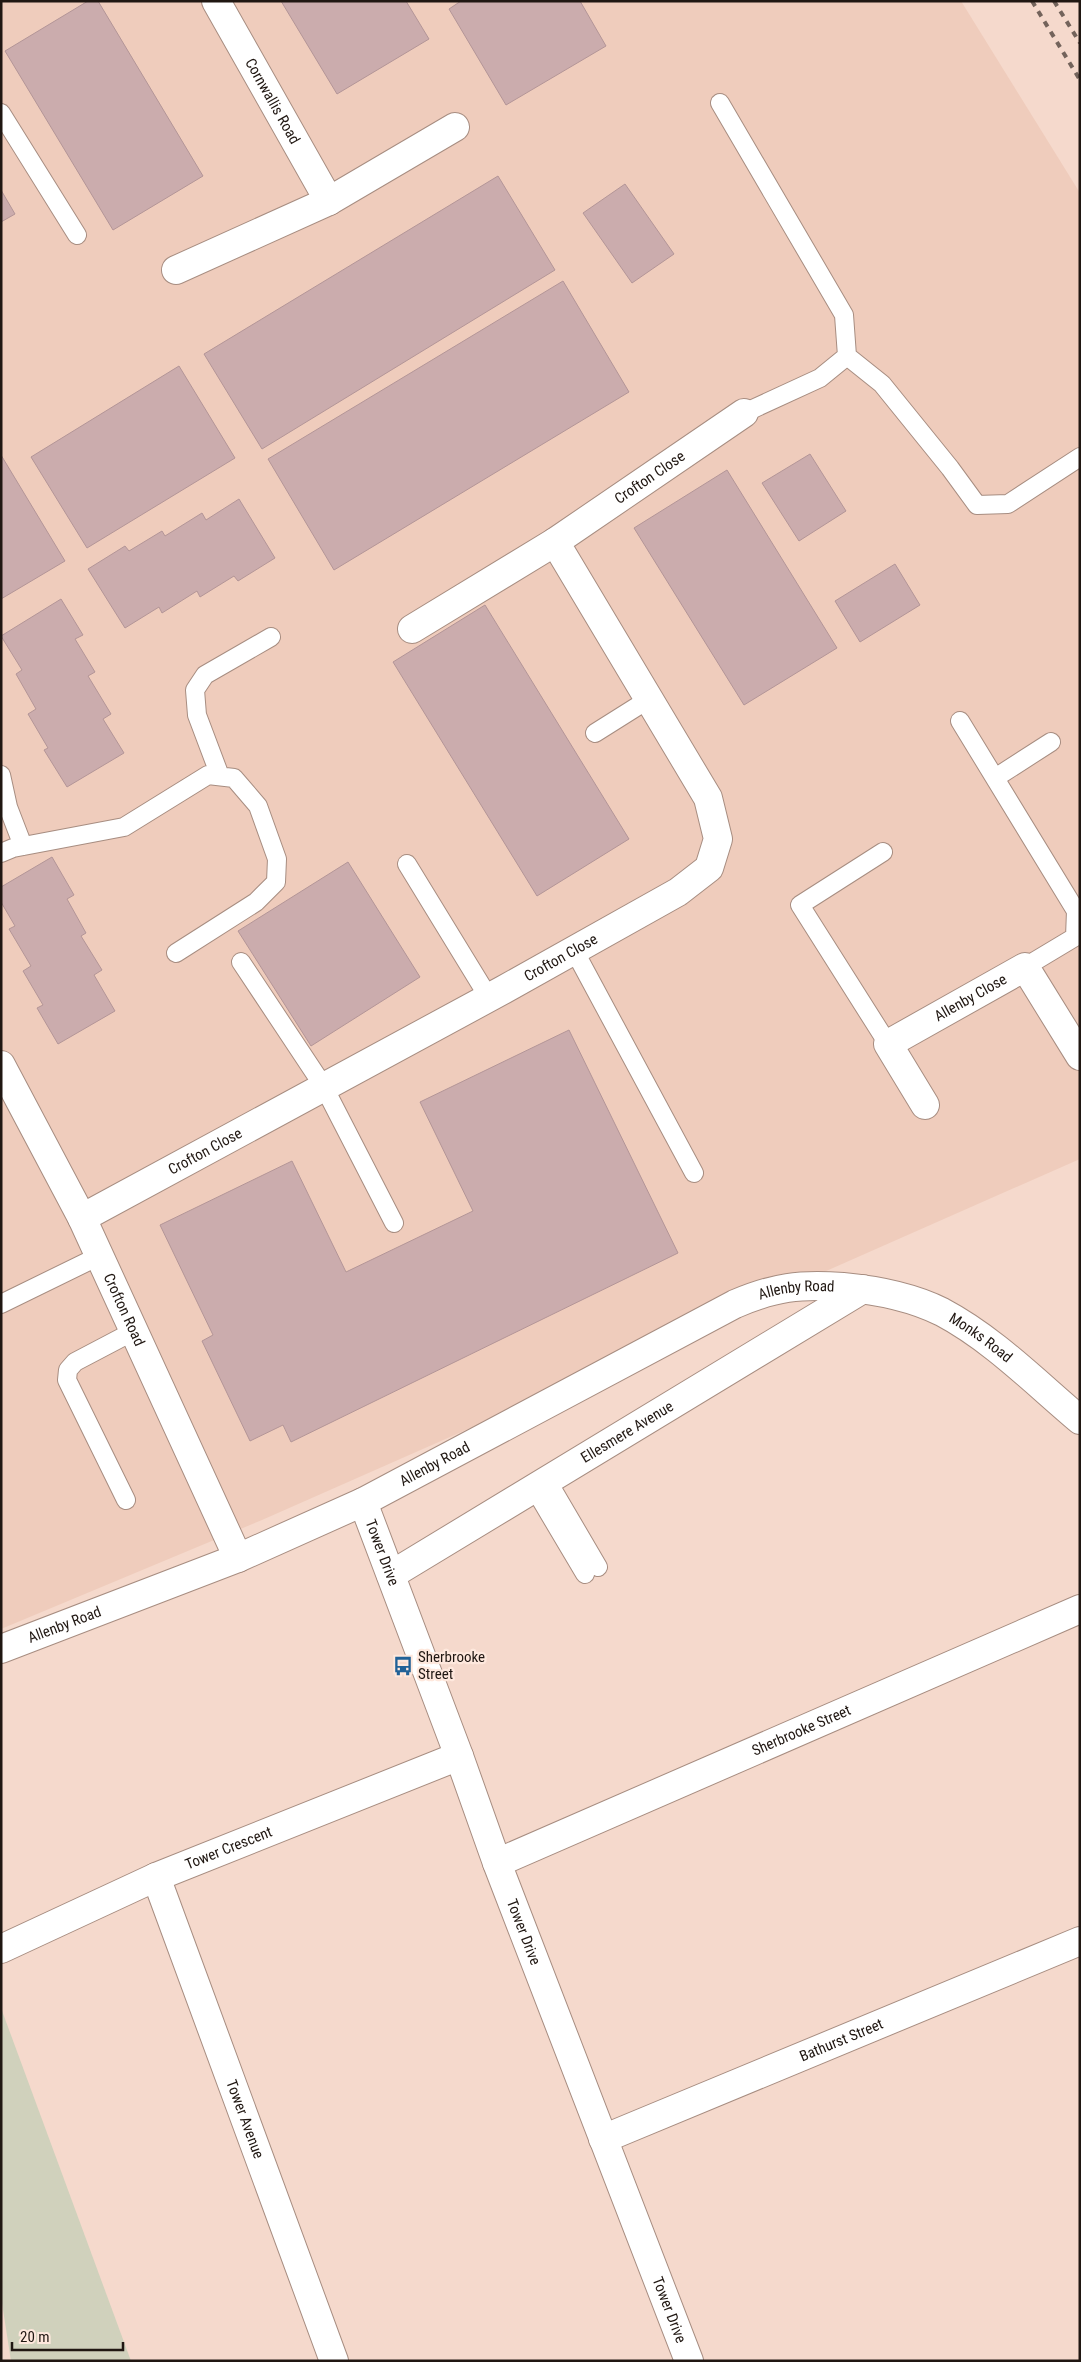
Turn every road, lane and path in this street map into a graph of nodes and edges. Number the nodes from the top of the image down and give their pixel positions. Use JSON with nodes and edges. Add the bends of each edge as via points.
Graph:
{"nodes":[{"id":1,"x":216,"y":1,"type":"edge"},
{"id":2,"x":720,"y":103,"type":"dead end"},
{"id":3,"x":1,"y":113,"type":"edge"},
{"id":4,"x":455,"y":127,"type":"dead end"},
{"id":5,"x":329,"y":201,"type":"junction"},
{"id":6,"x":78,"y":235,"type":"dead end"},
{"id":7,"x":176,"y":270,"type":"dead end"},
{"id":8,"x":847,"y":356,"type":"junction"},
{"id":9,"x":744,"y":413,"type":"joint"},
{"id":10,"x":1080,"y":457,"type":"edge"},
{"id":11,"x":555,"y":542,"type":"junction"},
{"id":12,"x":412,"y":629,"type":"dead end"},
{"id":13,"x":271,"y":637,"type":"dead end"},
{"id":14,"x":649,"y":699,"type":"junction"},
{"id":15,"x":960,"y":721,"type":"dead end"},
{"id":16,"x":595,"y":733,"type":"dead end"},
{"id":17,"x":1051,"y":742,"type":"dead end"},
{"id":18,"x":1,"y":775,"type":"edge"},
{"id":19,"x":220,"y":776,"type":"junction"},
{"id":20,"x":995,"y":778,"type":"junction"},
{"id":21,"x":22,"y":846,"type":"junction"},
{"id":22,"x":883,"y":852,"type":"dead end"},
{"id":23,"x":1,"y":853,"type":"edge"},
{"id":24,"x":407,"y":864,"type":"dead end"},
{"id":25,"x":574,"y":950,"type":"junction"},
{"id":26,"x":176,"y":953,"type":"dead end"},
{"id":27,"x":241,"y":962,"type":"dead end"},
{"id":28,"x":1025,"y":967,"type":"junction"},
{"id":29,"x":489,"y":998,"type":"junction"},
{"id":30,"x":888,"y":1044,"type":"junction"},
{"id":31,"x":1080,"y":1056,"type":"edge"},
{"id":32,"x":1,"y":1065,"type":"edge"},
{"id":33,"x":324,"y":1087,"type":"junction"},
{"id":34,"x":925,"y":1105,"type":"dead end"},
{"id":35,"x":694,"y":1173,"type":"dead end"},
{"id":36,"x":82,"y":1218,"type":"junction"},
{"id":37,"x":394,"y":1223,"type":"dead end"},
{"id":38,"x":99,"y":1256,"type":"junction"},
{"id":39,"x":864,"y":1289,"type":"junction"},
{"id":40,"x":1,"y":1304,"type":"edge"},
{"id":41,"x":134,"y":1331,"type":"junction"},
{"id":42,"x":1080,"y":1420,"type":"edge"},
{"id":43,"x":540,"y":1484,"type":"junction"},
{"id":44,"x":126,"y":1500,"type":"dead end"},
{"id":45,"x":363,"y":1502,"type":"junction"},
{"id":46,"x":238,"y":1558,"type":"junction"},
{"id":47,"x":591,"y":1571,"type":"dead end"},
{"id":48,"x":391,"y":1575,"type":"junction"},
{"id":49,"x":1080,"y":1609,"type":"edge"},
{"id":50,"x":1,"y":1649,"type":"edge"},
{"id":51,"x":459,"y":1756,"type":"junction"},
{"id":52,"x":497,"y":1863,"type":"junction"},
{"id":53,"x":156,"y":1877,"type":"junction"},
{"id":54,"x":1080,"y":1941,"type":"edge"},
{"id":55,"x":1,"y":1949,"type":"edge"},
{"id":56,"x":603,"y":2139,"type":"junction"},
{"id":57,"x":334,"y":2361,"type":"edge"},
{"id":58,"x":689,"y":2361,"type":"edge"}],
"edges":[{"from":1,"to":5,"type":"street","name":"Cornwallis Road"},
{"from":2,"to":8,"type":"lane","via":[[844,315]]},
{"from":3,"to":6,"type":"lane"},
{"from":4,"to":5,"type":"street"},
{"from":5,"to":7,"type":"street"},
{"from":8,"to":9,"type":"lane","via":[[820,378]]},
{"from":8,"to":10,"type":"lane","via":[[882,384],[977,505],[1008,504]]},
{"from":9,"to":11,"type":"street","name":"Crofton Close"},
{"from":11,"to":12,"type":"street","name":"Crofton Close"},
{"from":11,"to":14,"type":"street","name":"Crofton Close"},
{"from":13,"to":19,"type":"lane","via":[[205,675],[195,690],[197,715]]},
{"from":14,"to":16,"type":"lane"},
{"from":14,"to":25,"type":"street","name":"Crofton Close","via":[[708,798],[718,839],[709,868],[678,892]]},
{"from":15,"to":20,"type":"lane"},
{"from":17,"to":20,"type":"lane"},
{"from":18,"to":21,"type":"lane"},
{"from":19,"to":21,"type":"lane","via":[[208,775],[124,827]]},
{"from":19,"to":26,"type":"lane","via":[[234,778],[258,806],[277,859],[276,882],[256,902]]},
{"from":20,"to":28,"type":"lane","via":[[1076,911],[1076,937]]},
{"from":21,"to":23,"type":"lane"},
{"from":22,"to":30,"type":"lane","via":[[800,905]]},
{"from":24,"to":29,"type":"lane"},
{"from":25,"to":29,"type":"street","name":"Crofton Close"},
{"from":25,"to":35,"type":"lane"},
{"from":27,"to":33,"type":"lane"},
{"from":28,"to":30,"type":"street","name":"Allenby Close"},
{"from":28,"to":31,"type":"street","name":"Allenby Close"},
{"from":29,"to":33,"type":"street","name":"Crofton Close"},
{"from":30,"to":34,"type":"street"},
{"from":32,"to":36,"type":"street","name":"Crofton Road"},
{"from":33,"to":36,"type":"street","name":"Crofton Close"},
{"from":33,"to":37,"type":"lane"},
{"from":36,"to":38,"type":"street","name":"Crofton Road"},
{"from":38,"to":40,"type":"lane"},
{"from":38,"to":41,"type":"street","name":"Crofton Road"},
{"from":39,"to":42,"type":"street","name":"Monks Road","via":[[916,1302],[943,1313],[1003,1355]]},
{"from":39,"to":43,"type":"street","name":"Ellesmere Avenue"},
{"from":39,"to":45,"type":"street","name":"Allenby Road","via":[[792,1286],[752,1297]]},
{"from":41,"to":44,"type":"lane","via":[[75,1362],[68,1370],[67,1380]]},
{"from":41,"to":46,"type":"street","name":"Crofton Road"},
{"from":43,"to":47,"type":"lane"},
{"from":43,"to":48,"type":"street","name":"Ellesmere Avenue"},
{"from":45,"to":46,"type":"street","name":"Allenby Road"},
{"from":45,"to":48,"type":"street","name":"Tower Drive"},
{"from":46,"to":50,"type":"street","name":"Allenby Road"},
{"from":48,"to":51,"type":"street","name":"Tower Drive"},
{"from":49,"to":52,"type":"street","name":"Sherbrooke Street"},
{"from":51,"to":52,"type":"street","name":"Tower Drive"},
{"from":51,"to":53,"type":"street","name":"Tower Crescent"},
{"from":52,"to":56,"type":"street","name":"Tower Drive"},
{"from":53,"to":55,"type":"street","name":"Tower Crescent"},
{"from":53,"to":57,"type":"street","name":"Tower Avenue"},
{"from":54,"to":56,"type":"street","name":"Bathurst Street"},
{"from":56,"to":58,"type":"street","name":"Tower Drive"}]}
